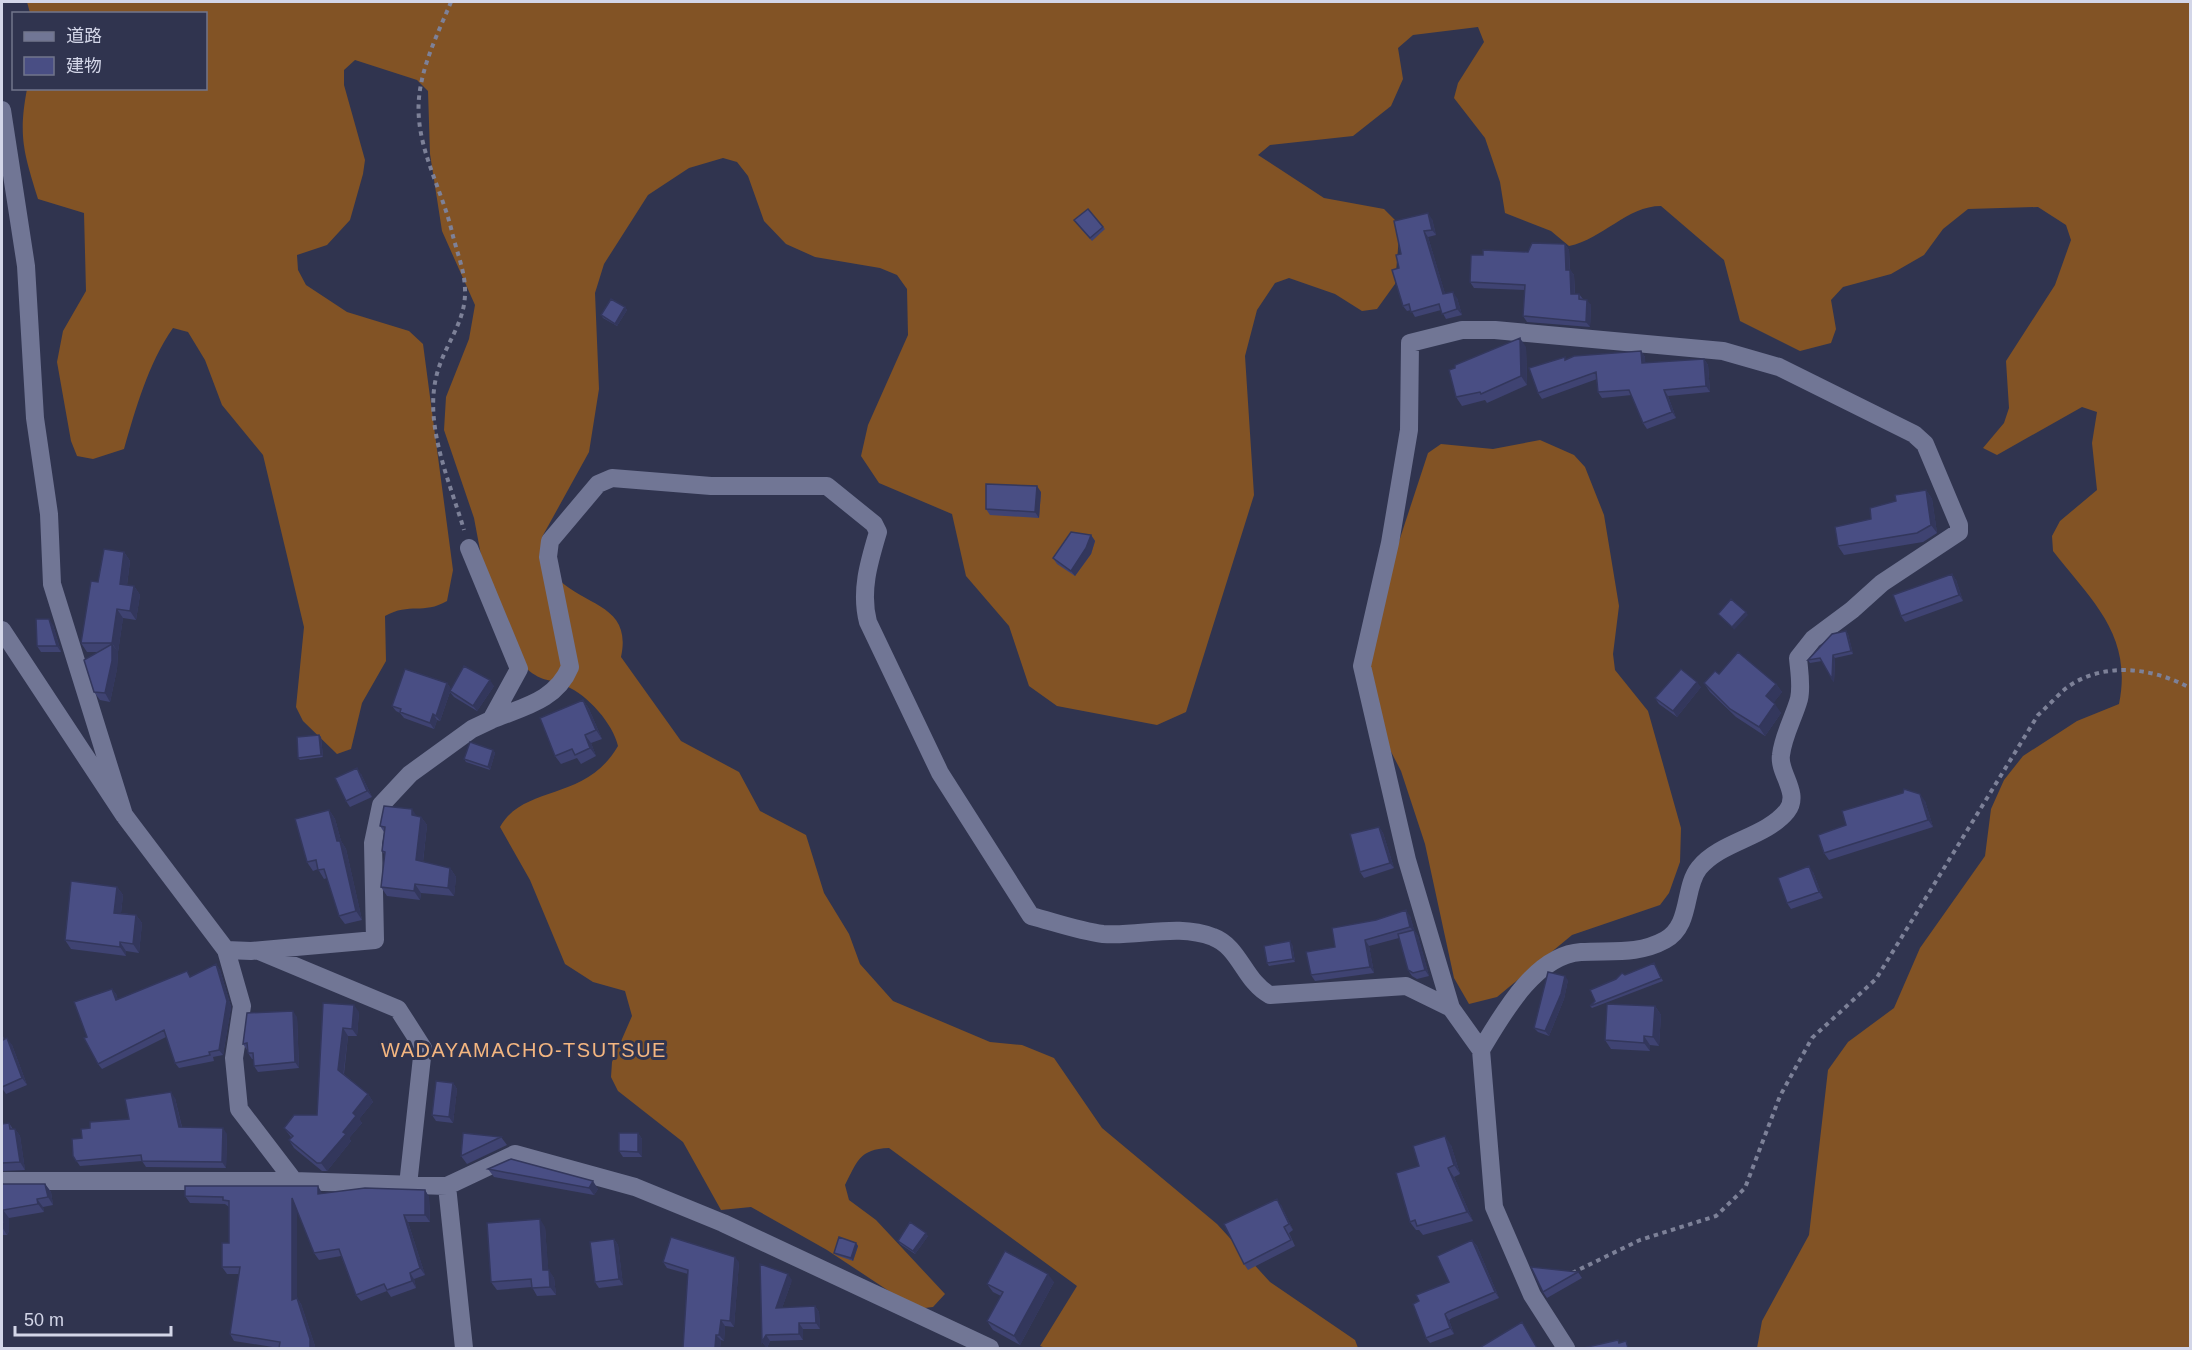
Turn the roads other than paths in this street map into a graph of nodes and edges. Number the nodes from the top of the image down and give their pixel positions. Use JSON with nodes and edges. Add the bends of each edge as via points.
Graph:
{"nodes":[{"id":1,"x":2,"y":110,"type":"edge"},
{"id":2,"x":469,"y":548,"type":"road end"},
{"id":3,"x":2,"y":630,"type":"edge"},
{"id":4,"x":491,"y":720,"type":"junction"},
{"id":5,"x":124,"y":815,"type":"junction"},
{"id":6,"x":257,"y":950,"type":"junction"},
{"id":7,"x":226,"y":951,"type":"junction"},
{"id":8,"x":1451,"y":1008,"type":"junction"},
{"id":9,"x":1481,"y":1050,"type":"junction"},
{"id":10,"x":2,"y":1181,"type":"edge"},
{"id":11,"x":294,"y":1182,"type":"junction"},
{"id":12,"x":408,"y":1185,"type":"junction"},
{"id":13,"x":447,"y":1186,"type":"junction"},
{"id":14,"x":464,"y":1348,"type":"edge"},
{"id":15,"x":990,"y":1348,"type":"edge"},
{"id":16,"x":1566,"y":1348,"type":"edge"}],
"edges":[{"from":1,"to":5,"type":"street","via":[[26,266],[35,418],[49,514],[52,584]]},
{"from":2,"to":4,"type":"street","via":[[519,669]]},
{"from":3,"to":5,"type":"street"},
{"from":4,"to":6,"type":"street","via":[[472,729],[410,774],[381,805],[373,843],[375,940]]},
{"from":4,"to":8,"type":"street","via":[[548,697],[564,682],[570,667],[548,557],[550,541],[598,484],[612,478],[711,486],[827,486],[874,524],[878,532],[868,563],[863,604],[868,622],[940,773],[1031,916],[1103,934],[1183,931],[1214,937],[1231,950],[1256,988],[1270,995],[1406,986]]},
{"from":5,"to":7,"type":"street"},
{"from":6,"to":7,"type":"street"},
{"from":6,"to":12,"type":"street","via":[[398,1009],[423,1048]]},
{"from":7,"to":11,"type":"street","via":[[242,1006],[234,1058],[239,1109]]},
{"from":8,"to":9,"type":"street"},
{"from":8,"to":9,"type":"street","via":[[1407,860],[1362,666],[1390,543],[1409,430],[1410,343],[1462,330],[1495,330],[1724,351],[1779,368],[1914,434],[1926,444],[1959,532],[1882,583],[1814,639],[1798,658],[1800,696],[1780,757],[1792,795],[1788,810],[1699,869],[1679,928],[1667,939],[1621,953],[1579,952],[1555,959],[1512,998]]},
{"from":9,"to":16,"type":"street","via":[[1494,1207],[1532,1295]]},
{"from":10,"to":11,"type":"street"},
{"from":11,"to":12,"type":"street"},
{"from":12,"to":13,"type":"street"},
{"from":13,"to":14,"type":"street"},
{"from":13,"to":15,"type":"street","via":[[514,1154],[635,1187],[723,1223]]}]}
